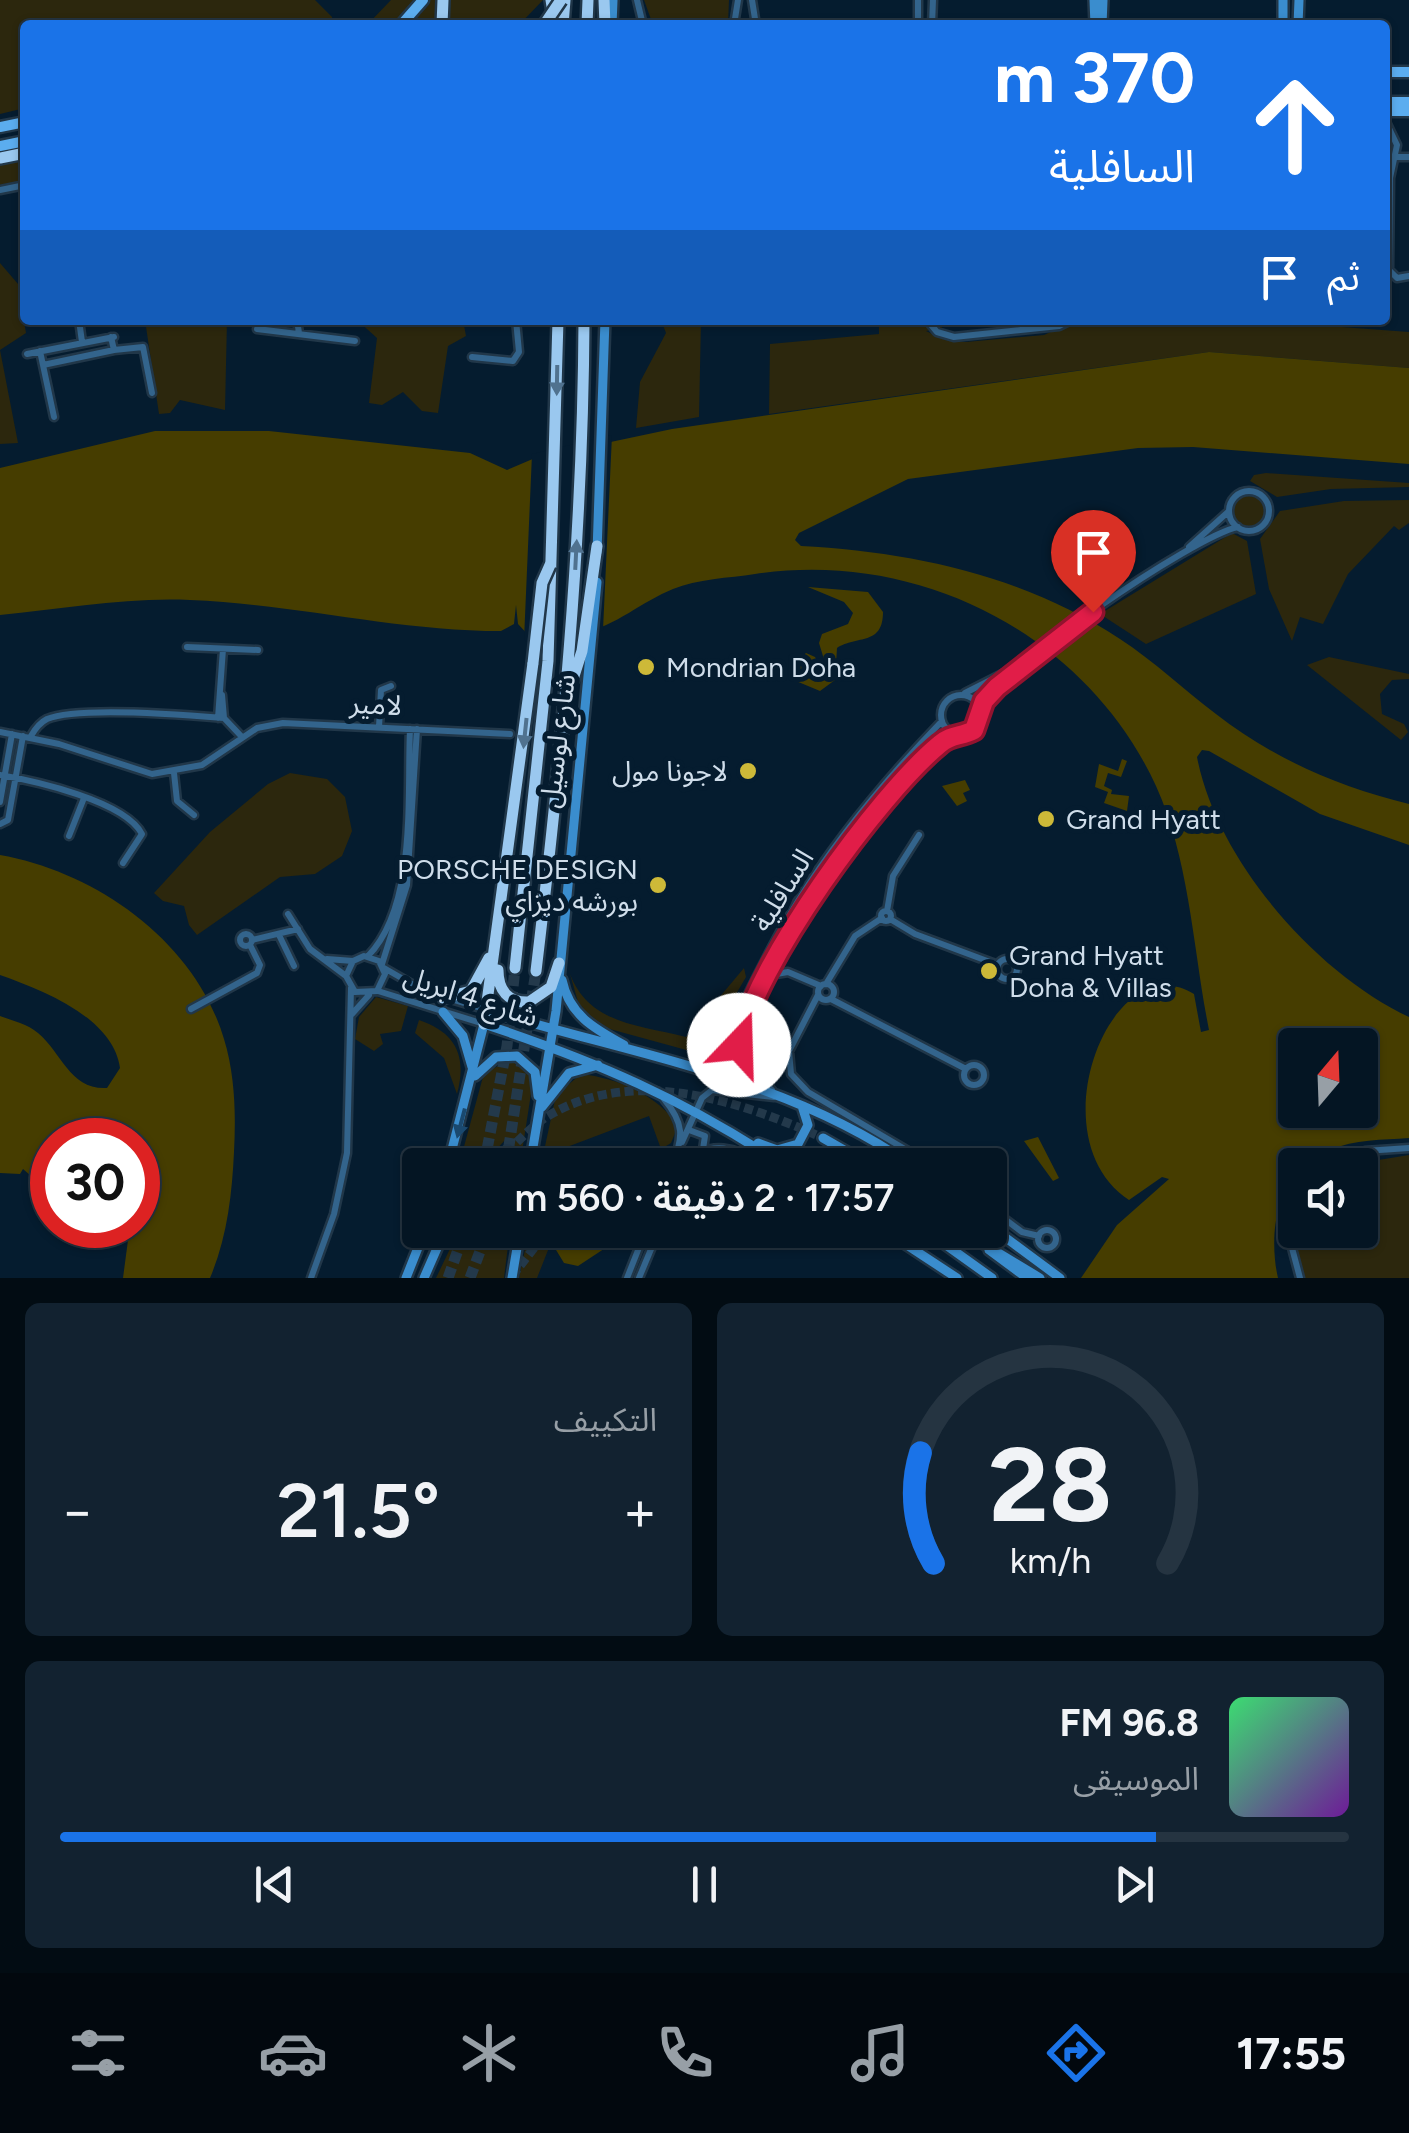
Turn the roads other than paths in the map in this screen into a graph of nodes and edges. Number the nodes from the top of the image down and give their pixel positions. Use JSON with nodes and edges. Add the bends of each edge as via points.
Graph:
{"nodes":[{"id":1,"x":423,"y":0,"type":"edge"},
{"id":2,"x":563,"y":0,"type":"edge"},
{"id":3,"x":405,"y":20,"type":"edge"},
{"id":4,"x":548,"y":20,"type":"edge"},
{"id":5,"x":1390,"y":128,"type":"edge"},
{"id":6,"x":1409,"y":144,"type":"edge"},
{"id":7,"x":1409,"y":156,"type":"edge"},
{"id":8,"x":1396,"y":157,"type":"junction"},
{"id":9,"x":1390,"y":178,"type":"edge"},
{"id":10,"x":80,"y":325,"type":"edge"},
{"id":11,"x":298,"y":325,"type":"edge"},
{"id":12,"x":516,"y":325,"type":"edge"},
{"id":13,"x":558,"y":325,"type":"edge"},
{"id":14,"x":584,"y":325,"type":"edge"},
{"id":15,"x":605,"y":325,"type":"edge"},
{"id":16,"x":931,"y":325,"type":"edge"},
{"id":17,"x":1062,"y":325,"type":"edge"},
{"id":18,"x":257,"y":329,"type":"dead end"},
{"id":19,"x":299,"y":333,"type":"junction"},
{"id":20,"x":82,"y":342,"type":"junction"},
{"id":21,"x":355,"y":342,"type":"dead end"},
{"id":22,"x":114,"y":350,"type":"junction"},
{"id":23,"x":40,"y":351,"type":"junction"},
{"id":24,"x":26,"y":354,"type":"dead end"},
{"id":25,"x":472,"y":357,"type":"dead end"},
{"id":26,"x":43,"y":365,"type":"junction"},
{"id":27,"x":152,"y":393,"type":"dead end"},
{"id":28,"x":54,"y":417,"type":"dead end"},
{"id":29,"x":1229,"y":512,"type":"junction"},
{"id":30,"x":1238,"y":527,"type":"junction"},
{"id":31,"x":597,"y":546,"type":"joint"},
{"id":32,"x":1186,"y":552,"type":"junction"},
{"id":33,"x":550,"y":565,"type":"junction"},
{"id":34,"x":188,"y":648,"type":"dead end"},
{"id":35,"x":223,"y":648,"type":"junction"},
{"id":36,"x":258,"y":650,"type":"dead end"},
{"id":37,"x":581,"y":652,"type":"junction"},
{"id":38,"x":1021,"y":665,"type":"junction"},
{"id":39,"x":391,"y":686,"type":"dead end"},
{"id":40,"x":960,"y":694,"type":"junction"},
{"id":41,"x":981,"y":712,"type":"junction"},
{"id":42,"x":221,"y":718,"type":"junction"},
{"id":43,"x":942,"y":721,"type":"junction"},
{"id":44,"x":379,"y":727,"type":"junction"},
{"id":45,"x":413,"y":729,"type":"junction"},
{"id":46,"x":0,"y":732,"type":"edge"},
{"id":47,"x":12,"y":734,"type":"junction"},
{"id":48,"x":510,"y":734,"type":"dead end"},
{"id":49,"x":955,"y":734,"type":"junction"},
{"id":50,"x":27,"y":736,"type":"junction"},
{"id":51,"x":242,"y":737,"type":"junction"},
{"id":52,"x":174,"y":773,"type":"junction"},
{"id":53,"x":2,"y":775,"type":"edge"},
{"id":54,"x":16,"y":778,"type":"junction"},
{"id":55,"x":84,"y":798,"type":"junction"},
{"id":56,"x":0,"y":802,"type":"edge"},
{"id":57,"x":194,"y":815,"type":"dead end"},
{"id":58,"x":0,"y":824,"type":"edge"},
{"id":59,"x":919,"y":835,"type":"dead end"},
{"id":60,"x":69,"y":836,"type":"dead end"},
{"id":61,"x":832,"y":851,"type":"junction"},
{"id":62,"x":842,"y":859,"type":"junction"},
{"id":63,"x":123,"y":864,"type":"dead end"},
{"id":64,"x":288,"y":914,"type":"dead end"},
{"id":65,"x":396,"y":914,"type":"junction"},
{"id":66,"x":886,"y":916,"type":"junction"},
{"id":67,"x":237,"y":924,"type":"dead end"},
{"id":68,"x":296,"y":926,"type":"junction"},
{"id":69,"x":499,"y":930,"type":"junction"},
{"id":70,"x":280,"y":935,"type":"junction"},
{"id":71,"x":251,"y":942,"type":"junction"},
{"id":72,"x":780,"y":952,"type":"junction"},
{"id":73,"x":317,"y":954,"type":"junction"},
{"id":74,"x":368,"y":956,"type":"junction"},
{"id":75,"x":353,"y":961,"type":"junction"},
{"id":76,"x":559,"y":963,"type":"junction"},
{"id":77,"x":998,"y":965,"type":"dead end"},
{"id":78,"x":294,"y":966,"type":"dead end"},
{"id":79,"x":383,"y":966,"type":"junction"},
{"id":80,"x":515,"y":968,"type":"tunnel mouth"},
{"id":81,"x":536,"y":971,"type":"tunnel mouth"},
{"id":82,"x":788,"y":972,"type":"junction"},
{"id":83,"x":768,"y":975,"type":"junction"},
{"id":84,"x":346,"y":976,"type":"junction"},
{"id":85,"x":403,"y":982,"type":"junction"},
{"id":86,"x":351,"y":988,"type":"junction"},
{"id":87,"x":825,"y":992,"type":"junction"},
{"id":88,"x":373,"y":993,"type":"junction"},
{"id":89,"x":398,"y":994,"type":"junction"},
{"id":90,"x":443,"y":1005,"type":"junction"},
{"id":91,"x":190,"y":1009,"type":"dead end"},
{"id":92,"x":487,"y":1010,"type":"junction"},
{"id":93,"x":350,"y":1020,"type":"junction"},
{"id":94,"x":484,"y":1024,"type":"junction"},
{"id":95,"x":554,"y":1030,"type":"junction"},
{"id":96,"x":551,"y":1046,"type":"junction"},
{"id":97,"x":640,"y":1054,"type":"junction"},
{"id":98,"x":665,"y":1061,"type":"junction"},
{"id":99,"x":601,"y":1065,"type":"junction"},
{"id":100,"x":966,"y":1069,"type":"dead end"},
{"id":101,"x":472,"y":1080,"type":"junction"},
{"id":102,"x":657,"y":1090,"type":"junction"},
{"id":103,"x":780,"y":1096,"type":"junction"},
{"id":104,"x":800,"y":1104,"type":"junction"},
{"id":105,"x":540,"y":1109,"type":"junction"},
{"id":106,"x":696,"y":1109,"type":"junction"},
{"id":107,"x":728,"y":1129,"type":"junction"},
{"id":108,"x":687,"y":1131,"type":"junction"},
{"id":109,"x":823,"y":1138,"type":"tunnel mouth"},
{"id":110,"x":682,"y":1142,"type":"junction"},
{"id":111,"x":453,"y":1148,"type":"edge"},
{"id":112,"x":533,"y":1148,"type":"edge"},
{"id":113,"x":679,"y":1148,"type":"edge"},
{"id":114,"x":702,"y":1148,"type":"edge"},
{"id":115,"x":757,"y":1148,"type":"edge"},
{"id":116,"x":840,"y":1148,"type":"edge"},
{"id":117,"x":881,"y":1148,"type":"edge"},
{"id":118,"x":903,"y":1148,"type":"edge"},
{"id":119,"x":1409,"y":1148,"type":"edge"},
{"id":120,"x":1378,"y":1150,"type":"edge"},
{"id":121,"x":1007,"y":1221,"type":"edge"},
{"id":122,"x":1039,"y":1236,"type":"dead end"},
{"id":123,"x":1007,"y":1239,"type":"edge"},
{"id":124,"x":417,"y":1248,"type":"edge"},
{"id":125,"x":437,"y":1248,"type":"edge"},
{"id":126,"x":517,"y":1248,"type":"edge"},
{"id":127,"x":638,"y":1248,"type":"edge"},
{"id":128,"x":652,"y":1248,"type":"edge"},
{"id":129,"x":911,"y":1248,"type":"edge"},
{"id":130,"x":950,"y":1248,"type":"edge"},
{"id":131,"x":987,"y":1248,"type":"edge"},
{"id":132,"x":992,"y":1248,"type":"edge"},
{"id":133,"x":1292,"y":1248,"type":"edge"},
{"id":134,"x":991,"y":1277,"type":"edge"},
{"id":135,"x":311,"y":1278,"type":"edge"},
{"id":136,"x":406,"y":1278,"type":"edge"},
{"id":137,"x":424,"y":1278,"type":"edge"},
{"id":138,"x":512,"y":1278,"type":"edge"},
{"id":139,"x":626,"y":1278,"type":"edge"},
{"id":140,"x":639,"y":1278,"type":"edge"},
{"id":141,"x":957,"y":1278,"type":"edge"},
{"id":142,"x":1026,"y":1278,"type":"edge"},
{"id":143,"x":1040,"y":1278,"type":"edge"},
{"id":144,"x":1060,"y":1278,"type":"edge"},
{"id":145,"x":1300,"y":1278,"type":"edge"}],
"edges":[{"from":1,"to":3,"type":"main road"},
{"from":2,"to":4,"type":"highway","bridge":true},
{"from":5,"to":8,"type":"street"},
{"from":6,"to":7,"type":"street"},
{"from":7,"to":8,"type":"street"},
{"from":8,"to":9,"type":"street"},
{"from":10,"to":20,"type":"street"},
{"from":11,"to":19,"type":"street"},
{"from":12,"to":25,"type":"street","via":[[514,361]]},
{"from":13,"to":33,"type":"highway","name":"شارع لوسيل","one_way":true},
{"from":37,"to":14,"type":"highway","name":"شارع لوسيل","one_way":true},
{"from":15,"to":31,"type":"street"},
{"from":16,"to":17,"type":"street","via":[[954,337]]},
{"from":18,"to":19,"type":"street"},
{"from":19,"to":21,"type":"street"},
{"from":20,"to":22,"type":"street","via":[[113,337]]},
{"from":20,"to":23,"type":"street"},
{"from":22,"to":26,"type":"street"},
{"from":22,"to":27,"type":"street","via":[[142,347]]},
{"from":23,"to":24,"type":"street"},
{"from":23,"to":26,"type":"street"},
{"from":26,"to":28,"type":"street"},
{"from":29,"to":30,"type":"street"},
{"from":29,"to":30,"type":"street","via":[[1245,492],[1267,502],[1262,527]]},
{"from":29,"to":32,"type":"street"},
{"from":30,"to":32,"type":"street"},
{"from":31,"to":37,"type":"highway"},
{"from":32,"to":38,"type":"street"},
{"from":33,"to":69,"type":"highway","one_way":true,"bridge":true,"via":[[542,584]]},
{"from":33,"to":80,"type":"highway","name":"شارع لوسيل","via":[[548,660]]},
{"from":34,"to":35,"type":"street"},
{"from":35,"to":36,"type":"street"},
{"from":35,"to":42,"type":"street"},
{"from":37,"to":76,"type":"street","name":"شارع لوسيل"},
{"from":37,"to":81,"type":"highway","name":"شارع لوسيل","via":[[568,687]]},
{"from":38,"to":40,"type":"street"},
{"from":38,"to":41,"type":"street"},
{"from":39,"to":44,"type":"street","via":[[381,690]]},
{"from":40,"to":41,"type":"street"},
{"from":40,"to":43,"type":"street","via":[[943,706]]},
{"from":41,"to":49,"type":"street","via":[[974,730]]},
{"from":42,"to":50,"type":"street","via":[[56,717]]},
{"from":42,"to":51,"type":"street"},
{"from":43,"to":49,"type":"street"},
{"from":43,"to":61,"type":"street","name":"السافلية"},
{"from":44,"to":45,"type":"street","name":"لامير"},
{"from":44,"to":51,"type":"street","name":"لامير","via":[[283,723]]},
{"from":45,"to":48,"type":"street","name":"لامير"},
{"from":45,"to":65,"type":"street","name":"شارع 4 ابريل"},
{"from":46,"to":47,"type":"street","name":"لامير"},
{"from":47,"to":50,"type":"street","name":"لامير"},
{"from":47,"to":53,"type":"street"},
{"from":49,"to":62,"type":"street","name":"السافلية","via":[[938,745]]},
{"from":50,"to":52,"type":"street","name":"لامير","via":[[134,772]]},
{"from":50,"to":54,"type":"street"},
{"from":51,"to":52,"type":"street","name":"لامير","via":[[202,765]]},
{"from":52,"to":57,"type":"street","via":[[177,801]]},
{"from":53,"to":54,"type":"street"},
{"from":53,"to":56,"type":"street"},
{"from":54,"to":55,"type":"street"},
{"from":54,"to":58,"type":"street","via":[[8,820]]},
{"from":55,"to":60,"type":"street"},
{"from":55,"to":63,"type":"street","via":[[142,830]]},
{"from":59,"to":66,"type":"street","via":[[893,876]]},
{"from":61,"to":62,"type":"street"},
{"from":61,"to":98,"type":"street","name":"السافلية","via":[[716,1057],[695,1064]]},
{"from":62,"to":72,"type":"street","name":"السافلية"},
{"from":64,"to":68,"type":"street"},
{"from":65,"to":74,"type":"street","name":"شارع 4 ابريل"},
{"from":65,"to":79,"type":"street","name":"شارع 4 ابريل"},
{"from":66,"to":77,"type":"street"},
{"from":66,"to":87,"type":"street","via":[[855,936]]},
{"from":67,"to":71,"type":"street"},
{"from":68,"to":70,"type":"street"},
{"from":68,"to":73,"type":"street"},
{"from":69,"to":76,"type":"highway","via":[[499,983],[513,1000],[545,994]]},
{"from":69,"to":90,"type":"highway","via":[[476,986]]},
{"from":69,"to":92,"type":"highway"},
{"from":70,"to":71,"type":"street"},
{"from":70,"to":78,"type":"street"},
{"from":71,"to":91,"type":"street","via":[[257,974]]},
{"from":72,"to":82,"type":"street"},
{"from":72,"to":83,"type":"street","name":"السافلية"},
{"from":73,"to":75,"type":"street"},
{"from":73,"to":84,"type":"street"},
{"from":74,"to":75,"type":"street"},
{"from":74,"to":79,"type":"street"},
{"from":75,"to":84,"type":"street"},
{"from":76,"to":95,"type":"street","name":"شارع لوسيل"},
{"from":76,"to":97,"type":"street","via":[[564,991],[580,1016]]},
{"from":79,"to":85,"type":"street","name":"شارع 4 ابريل"},
{"from":79,"to":88,"type":"street","via":[[384,982]]},
{"from":82,"to":83,"type":"street"},
{"from":82,"to":87,"type":"street"},
{"from":83,"to":103,"type":"street","name":"السافلية","via":[[739,1045],[749,1071]]},
{"from":84,"to":86,"type":"street"},
{"from":85,"to":89,"type":"street"},
{"from":85,"to":90,"type":"street","name":"شارع 4 ابريل"},
{"from":86,"to":88,"type":"street"},
{"from":86,"to":93,"type":"street"},
{"from":87,"to":100,"type":"street"},
{"from":87,"to":118,"type":"street","via":[[790,1051],[790,1074],[808,1092]]},
{"from":88,"to":89,"type":"street","name":"شارع 4 ابريل"},
{"from":88,"to":93,"type":"street","name":"شارع 4 ابريل"},
{"from":89,"to":90,"type":"street","name":"شارع 4 ابريل"},
{"from":90,"to":92,"type":"street","name":"شارع 4 ابريل"},
{"from":90,"to":94,"type":"street","name":"شارع 4 ابريل"},
{"from":90,"to":101,"type":"street","via":[[468,1046]]},
{"from":92,"to":94,"type":"highway"},
{"from":92,"to":95,"type":"street","name":"شارع 4 ابريل"},
{"from":93,"to":135,"type":"street","via":[[343,1180]]},
{"from":94,"to":96,"type":"street","name":"شارع 4 ابريل"},
{"from":94,"to":101,"type":"street"},
{"from":95,"to":96,"type":"street","name":"شارع لوسيل"},
{"from":95,"to":97,"type":"street","name":"السافلية"},
{"from":96,"to":99,"type":"street"},
{"from":96,"to":105,"type":"street","name":"شارع لوسيل"},
{"from":97,"to":98,"type":"street","name":"السافلية"},
{"from":98,"to":103,"type":"street","name":"السافلية"},
{"from":99,"to":102,"type":"street"},
{"from":99,"to":105,"type":"street","via":[[569,1073]]},
{"from":101,"to":105,"type":"street","via":[[487,1062],[516,1056],[534,1072]]},
{"from":101,"to":111,"type":"street","one_way":true},
{"from":102,"to":106,"type":"street"},
{"from":102,"to":110,"type":"street","via":[[679,1119]]},
{"from":103,"to":104,"type":"street","name":"السافلية"},
{"from":103,"to":106,"type":"street","via":[[712,1090]]},
{"from":104,"to":107,"type":"street","via":[[806,1132],[792,1148],[770,1148]]},
{"from":104,"to":117,"type":"street","name":"السافلية"},
{"from":105,"to":112,"type":"street","name":"شارع لوسيل"},
{"from":106,"to":107,"type":"street"},
{"from":106,"to":108,"type":"street"},
{"from":107,"to":115,"type":"street"},
{"from":108,"to":110,"type":"street"},
{"from":108,"to":114,"type":"street","via":[[705,1136]]},
{"from":109,"to":116,"type":"street"},
{"from":110,"to":113,"type":"street"},
{"from":119,"to":120,"type":"street"},
{"from":121,"to":122,"type":"street"},
{"from":123,"to":144,"type":"street"},
{"from":124,"to":136,"type":"street"},
{"from":125,"to":137,"type":"street"},
{"from":126,"to":138,"type":"street"},
{"from":127,"to":139,"type":"street"},
{"from":128,"to":140,"type":"street"},
{"from":129,"to":141,"type":"street"},
{"from":130,"to":134,"type":"street"},
{"from":131,"to":142,"type":"street"},
{"from":132,"to":143,"type":"street"},
{"from":133,"to":145,"type":"street"}]}
